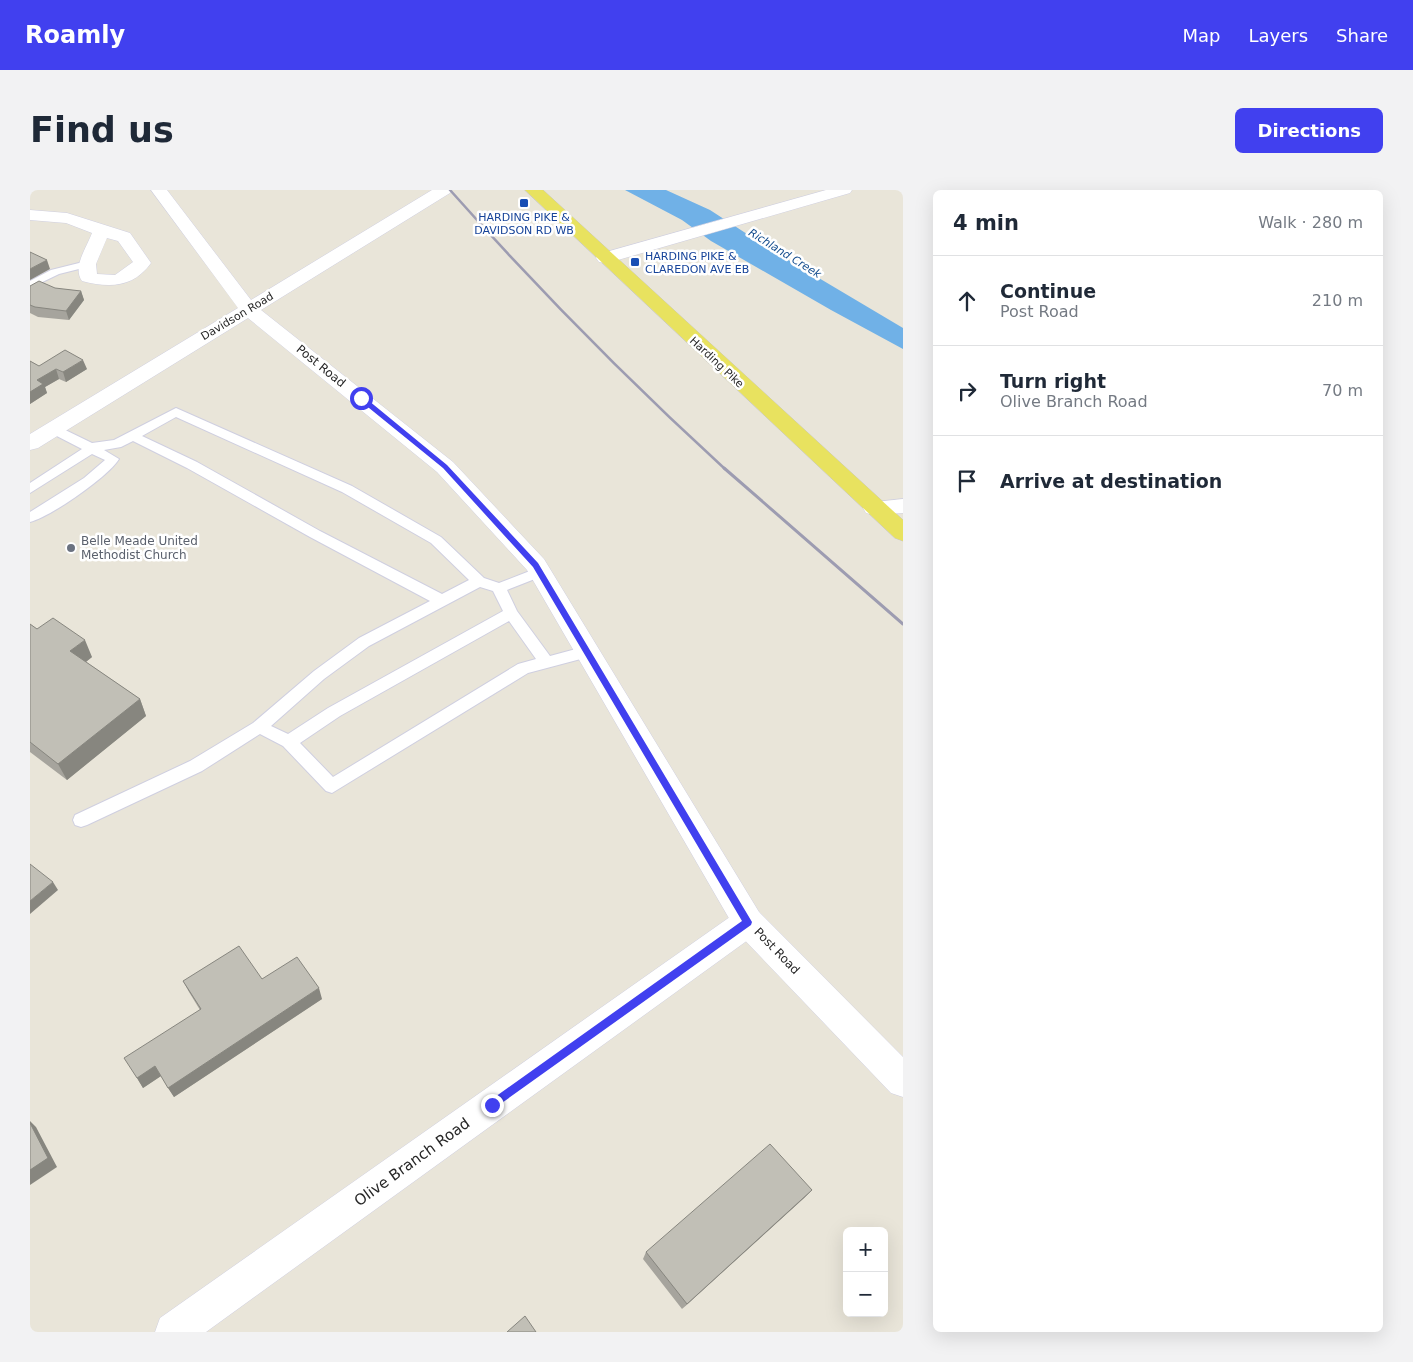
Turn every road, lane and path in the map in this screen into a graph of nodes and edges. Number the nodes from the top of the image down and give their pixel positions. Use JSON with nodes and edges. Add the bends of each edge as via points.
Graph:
{"nodes":[{"id":1,"x":159,"y":190,"type":"edge"},
{"id":2,"x":444,"y":190,"type":"edge"},
{"id":3,"x":533,"y":190,"type":"edge"},
{"id":4,"x":844,"y":190,"type":"edge"},
{"id":5,"x":30,"y":215,"type":"edge"},
{"id":6,"x":101,"y":231,"type":"junction"},
{"id":7,"x":606,"y":258,"type":"junction"},
{"id":8,"x":87,"y":264,"type":"junction"},
{"id":9,"x":30,"y":286,"type":"edge"},
{"id":10,"x":249,"y":309,"type":"junction"},
{"id":11,"x":53,"y":428,"type":"junction"},
{"id":12,"x":133,"y":436,"type":"junction"},
{"id":13,"x":30,"y":443,"type":"edge"},
{"id":14,"x":93,"y":447,"type":"junction"},
{"id":15,"x":30,"y":489,"type":"edge"},
{"id":16,"x":903,"y":506,"type":"edge"},
{"id":17,"x":874,"y":508,"type":"junction"},
{"id":18,"x":30,"y":518,"type":"edge"},
{"id":19,"x":903,"y":533,"type":"edge"},
{"id":20,"x":540,"y":572,"type":"junction"},
{"id":21,"x":479,"y":581,"type":"junction"},
{"id":22,"x":499,"y":588,"type":"junction"},
{"id":23,"x":441,"y":600,"type":"junction"},
{"id":24,"x":511,"y":613,"type":"junction"},
{"id":25,"x":588,"y":652,"type":"junction"},
{"id":26,"x":547,"y":663,"type":"junction"},
{"id":27,"x":259,"y":727,"type":"junction"},
{"id":28,"x":289,"y":742,"type":"junction"},
{"id":29,"x":81,"y":820,"type":"dead end"},
{"id":30,"x":748,"y":922,"type":"junction"},
{"id":31,"x":903,"y":1081,"type":"edge"},
{"id":32,"x":174,"y":1332,"type":"edge"}],
"edges":[{"from":1,"to":10,"type":"street","name":"Post Road"},
{"from":2,"to":10,"type":"street","name":"Davidson Road"},
{"from":3,"to":7,"type":"main road","name":"Harding Pike"},
{"from":4,"to":7,"type":"street"},
{"from":5,"to":6,"type":"street","via":[[70,218]]},
{"from":6,"to":8,"type":"street"},
{"from":6,"to":8,"type":"street","via":[[124,237],[142,263],[131,276],[106,282],[88,277]]},
{"from":7,"to":17,"type":"main road","name":"Harding Pike"},
{"from":8,"to":9,"type":"lane","via":[[55,272]]},
{"from":10,"to":11,"type":"street","name":"Davidson Road"},
{"from":10,"to":20,"type":"street","name":"Post Road","via":[[445,467]]},
{"from":11,"to":13,"type":"street","name":"Davidson Road"},
{"from":11,"to":14,"type":"lane"},
{"from":12,"to":14,"type":"lane","via":[[117,444]]},
{"from":12,"to":21,"type":"lane","via":[[176,412],[346,489],[436,540]]},
{"from":12,"to":23,"type":"lane"},
{"from":14,"to":15,"type":"lane"},
{"from":14,"to":18,"type":"lane","via":[[114,459],[111,465]]},
{"from":16,"to":17,"type":"street"},
{"from":17,"to":19,"type":"main road","name":"Harding Pike"},
{"from":20,"to":22,"type":"lane"},
{"from":20,"to":25,"type":"street","name":"Post Road"},
{"from":21,"to":22,"type":"lane"},
{"from":21,"to":23,"type":"lane"},
{"from":22,"to":24,"type":"lane"},
{"from":23,"to":27,"type":"lane","via":[[364,642],[319,675]]},
{"from":24,"to":26,"type":"lane"},
{"from":24,"to":28,"type":"lane","via":[[334,712]]},
{"from":25,"to":26,"type":"lane"},
{"from":25,"to":30,"type":"street","name":"Post Road"},
{"from":26,"to":28,"type":"lane","via":[[523,668],[332,786]]},
{"from":27,"to":28,"type":"lane"},
{"from":27,"to":29,"type":"lane","via":[[196,766]]},
{"from":30,"to":31,"type":"street","name":"Post Road"},
{"from":30,"to":32,"type":"street","name":"Olive Branch Road"}]}
